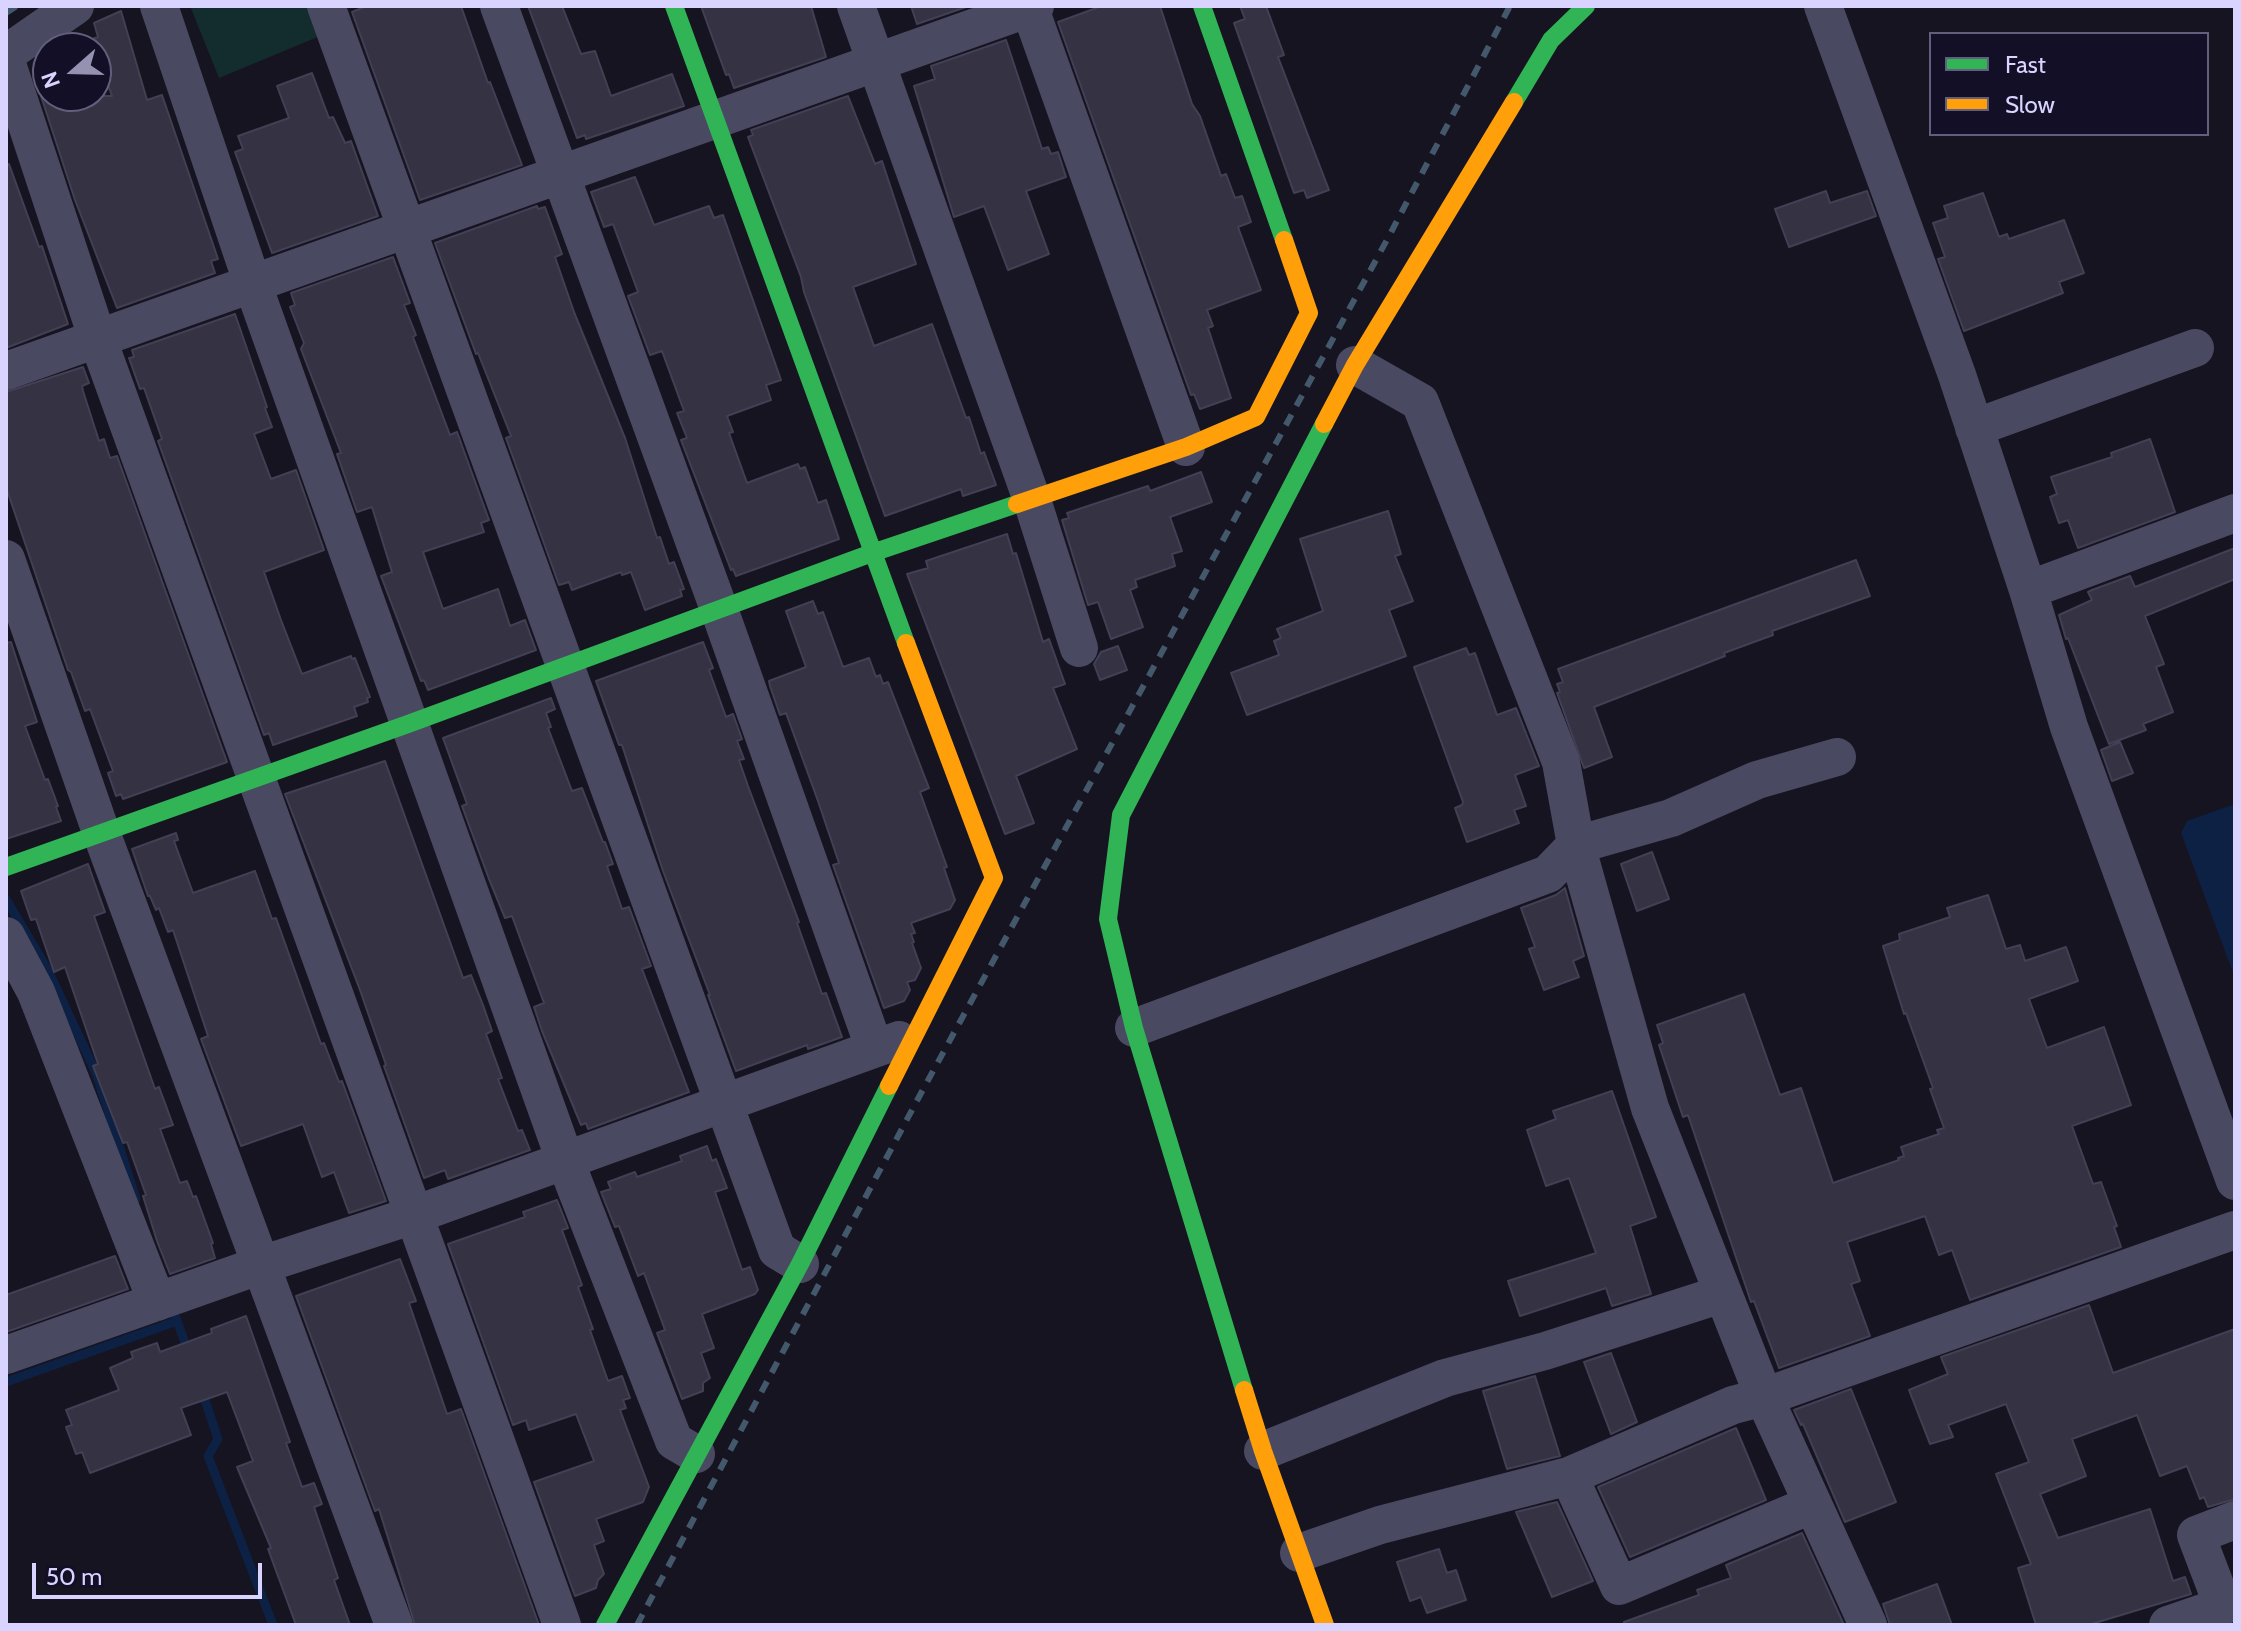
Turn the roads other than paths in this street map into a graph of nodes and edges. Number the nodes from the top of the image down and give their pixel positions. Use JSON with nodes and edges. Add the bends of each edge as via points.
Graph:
{"nodes":[{"id":1,"x":75,"y":6,"type":"edge"},
{"id":2,"x":159,"y":6,"type":"edge"},
{"id":3,"x":326,"y":6,"type":"edge"},
{"id":4,"x":499,"y":6,"type":"edge"},
{"id":5,"x":674,"y":6,"type":"edge"},
{"id":6,"x":856,"y":6,"type":"edge"},
{"id":7,"x":1202,"y":6,"type":"edge"},
{"id":8,"x":1586,"y":6,"type":"edge"},
{"id":9,"x":1823,"y":6,"type":"edge"},
{"id":10,"x":1031,"y":7,"type":"edge"},
{"id":11,"x":6,"y":54,"type":"edge"},
{"id":12,"x":6,"y":61,"type":"edge"},
{"id":13,"x":877,"y":64,"type":"junction"},
{"id":14,"x":713,"y":118,"type":"junction"},
{"id":15,"x":560,"y":174,"type":"junction"},
{"id":16,"x":408,"y":228,"type":"junction"},
{"id":17,"x":253,"y":285,"type":"junction"},
{"id":18,"x":97,"y":337,"type":"junction"},
{"id":19,"x":2195,"y":348,"type":"dead end"},
{"id":20,"x":1355,"y":365,"type":"junction"},
{"id":21,"x":6,"y":371,"type":"edge"},
{"id":22,"x":1974,"y":428,"type":"junction"},
{"id":23,"x":1186,"y":447,"type":"junction"},
{"id":24,"x":1031,"y":497,"type":"junction"},
{"id":25,"x":2235,"y":513,"type":"edge"},
{"id":26,"x":872,"y":553,"type":"junction"},
{"id":27,"x":6,"y":559,"type":"edge"},
{"id":28,"x":2028,"y":590,"type":"junction"},
{"id":29,"x":719,"y":609,"type":"junction"},
{"id":30,"x":1079,"y":648,"type":"dead end"},
{"id":31,"x":563,"y":666,"type":"junction"},
{"id":32,"x":408,"y":724,"type":"junction"},
{"id":33,"x":1837,"y":757,"type":"dead end"},
{"id":34,"x":255,"y":779,"type":"junction"},
{"id":35,"x":101,"y":832,"type":"junction"},
{"id":36,"x":1576,"y":845,"type":"junction"},
{"id":37,"x":6,"y":867,"type":"edge"},
{"id":38,"x":6,"y":936,"type":"edge"},
{"id":39,"x":1134,"y":1028,"type":"junction"},
{"id":40,"x":913,"y":1036,"type":"junction"},
{"id":41,"x":874,"y":1047,"type":"junction"},
{"id":42,"x":722,"y":1105,"type":"junction"},
{"id":43,"x":565,"y":1160,"type":"junction"},
{"id":44,"x":2235,"y":1181,"type":"edge"},
{"id":45,"x":414,"y":1215,"type":"junction"},
{"id":46,"x":2235,"y":1230,"type":"edge"},
{"id":47,"x":800,"y":1264,"type":"junction"},
{"id":48,"x":261,"y":1265,"type":"junction"},
{"id":49,"x":1722,"y":1294,"type":"junction"},
{"id":50,"x":157,"y":1302,"type":"junction"},
{"id":51,"x":6,"y":1355,"type":"edge"},
{"id":52,"x":1764,"y":1397,"type":"junction"},
{"id":53,"x":1263,"y":1451,"type":"junction"},
{"id":54,"x":696,"y":1454,"type":"junction"},
{"id":55,"x":1569,"y":1476,"type":"junction"},
{"id":56,"x":1813,"y":1504,"type":"junction"},
{"id":57,"x":2235,"y":1520,"type":"edge"},
{"id":58,"x":1299,"y":1553,"type":"junction"},
{"id":59,"x":394,"y":1625,"type":"edge"},
{"id":60,"x":562,"y":1625,"type":"edge"},
{"id":61,"x":605,"y":1625,"type":"edge"},
{"id":62,"x":1325,"y":1625,"type":"edge"},
{"id":63,"x":1868,"y":1625,"type":"edge"},
{"id":64,"x":2168,"y":1625,"type":"edge"}],
"edges":[{"from":1,"to":11,"type":"street"},
{"from":2,"to":17,"type":"street"},
{"from":3,"to":16,"type":"street"},
{"from":4,"to":15,"type":"street"},
{"from":5,"to":14,"type":"street"},
{"from":6,"to":13,"type":"street"},
{"from":7,"to":23,"type":"street","via":[[1309,313],[1256,417]]},
{"from":8,"to":20,"type":"street","via":[[1551,40]]},
{"from":9,"to":22,"type":"street"},
{"from":10,"to":13,"type":"street"},
{"from":10,"to":23,"type":"street"},
{"from":12,"to":18,"type":"street"},
{"from":13,"to":14,"type":"street"},
{"from":13,"to":24,"type":"street"},
{"from":14,"to":15,"type":"street"},
{"from":14,"to":26,"type":"street"},
{"from":15,"to":16,"type":"street"},
{"from":15,"to":29,"type":"street"},
{"from":16,"to":17,"type":"street"},
{"from":16,"to":31,"type":"street"},
{"from":17,"to":18,"type":"street"},
{"from":17,"to":32,"type":"street"},
{"from":18,"to":21,"type":"street"},
{"from":18,"to":34,"type":"street"},
{"from":19,"to":22,"type":"street"},
{"from":20,"to":36,"type":"street","via":[[1420,402],[1561,762]]},
{"from":20,"to":39,"type":"street","via":[[1121,815],[1108,919]]},
{"from":22,"to":28,"type":"street"},
{"from":23,"to":24,"type":"street"},
{"from":24,"to":26,"type":"street"},
{"from":24,"to":30,"type":"street"},
{"from":25,"to":28,"type":"street"},
{"from":26,"to":29,"type":"street"},
{"from":26,"to":40,"type":"street","via":[[994,878]]},
{"from":27,"to":35,"type":"street"},
{"from":28,"to":44,"type":"street","via":[[2069,727]]},
{"from":29,"to":31,"type":"street"},
{"from":29,"to":41,"type":"street"},
{"from":31,"to":32,"type":"street"},
{"from":31,"to":42,"type":"street"},
{"from":32,"to":34,"type":"street"},
{"from":32,"to":43,"type":"street"},
{"from":33,"to":36,"type":"street","via":[[1757,780],[1671,818]]},
{"from":34,"to":35,"type":"street"},
{"from":34,"to":45,"type":"street"},
{"from":35,"to":37,"type":"street"},
{"from":35,"to":48,"type":"street"},
{"from":36,"to":39,"type":"street","via":[[1548,874]]},
{"from":36,"to":49,"type":"street","via":[[1650,1108]]},
{"from":38,"to":50,"type":"street","via":[[36,992]]},
{"from":39,"to":53,"type":"street"},
{"from":40,"to":41,"type":"street"},
{"from":40,"to":47,"type":"street"},
{"from":41,"to":42,"type":"street"},
{"from":42,"to":43,"type":"street"},
{"from":42,"to":47,"type":"street","via":[[777,1250]]},
{"from":43,"to":45,"type":"street"},
{"from":43,"to":54,"type":"street","via":[[674,1441]]},
{"from":45,"to":48,"type":"street"},
{"from":45,"to":60,"type":"street"},
{"from":46,"to":52,"type":"street"},
{"from":47,"to":54,"type":"street"},
{"from":48,"to":50,"type":"street"},
{"from":48,"to":59,"type":"street"},
{"from":49,"to":52,"type":"street"},
{"from":49,"to":53,"type":"street","via":[[1445,1378]]},
{"from":50,"to":51,"type":"street"},
{"from":52,"to":55,"type":"street","via":[[1733,1405]]},
{"from":52,"to":56,"type":"street"},
{"from":53,"to":58,"type":"street"},
{"from":54,"to":61,"type":"street"},
{"from":55,"to":56,"type":"street","via":[[1619,1586]]},
{"from":55,"to":58,"type":"street","via":[[1380,1525]]},
{"from":56,"to":63,"type":"street"},
{"from":57,"to":64,"type":"street","via":[[2196,1535],[2223,1606]]},
{"from":58,"to":62,"type":"street"}]}
